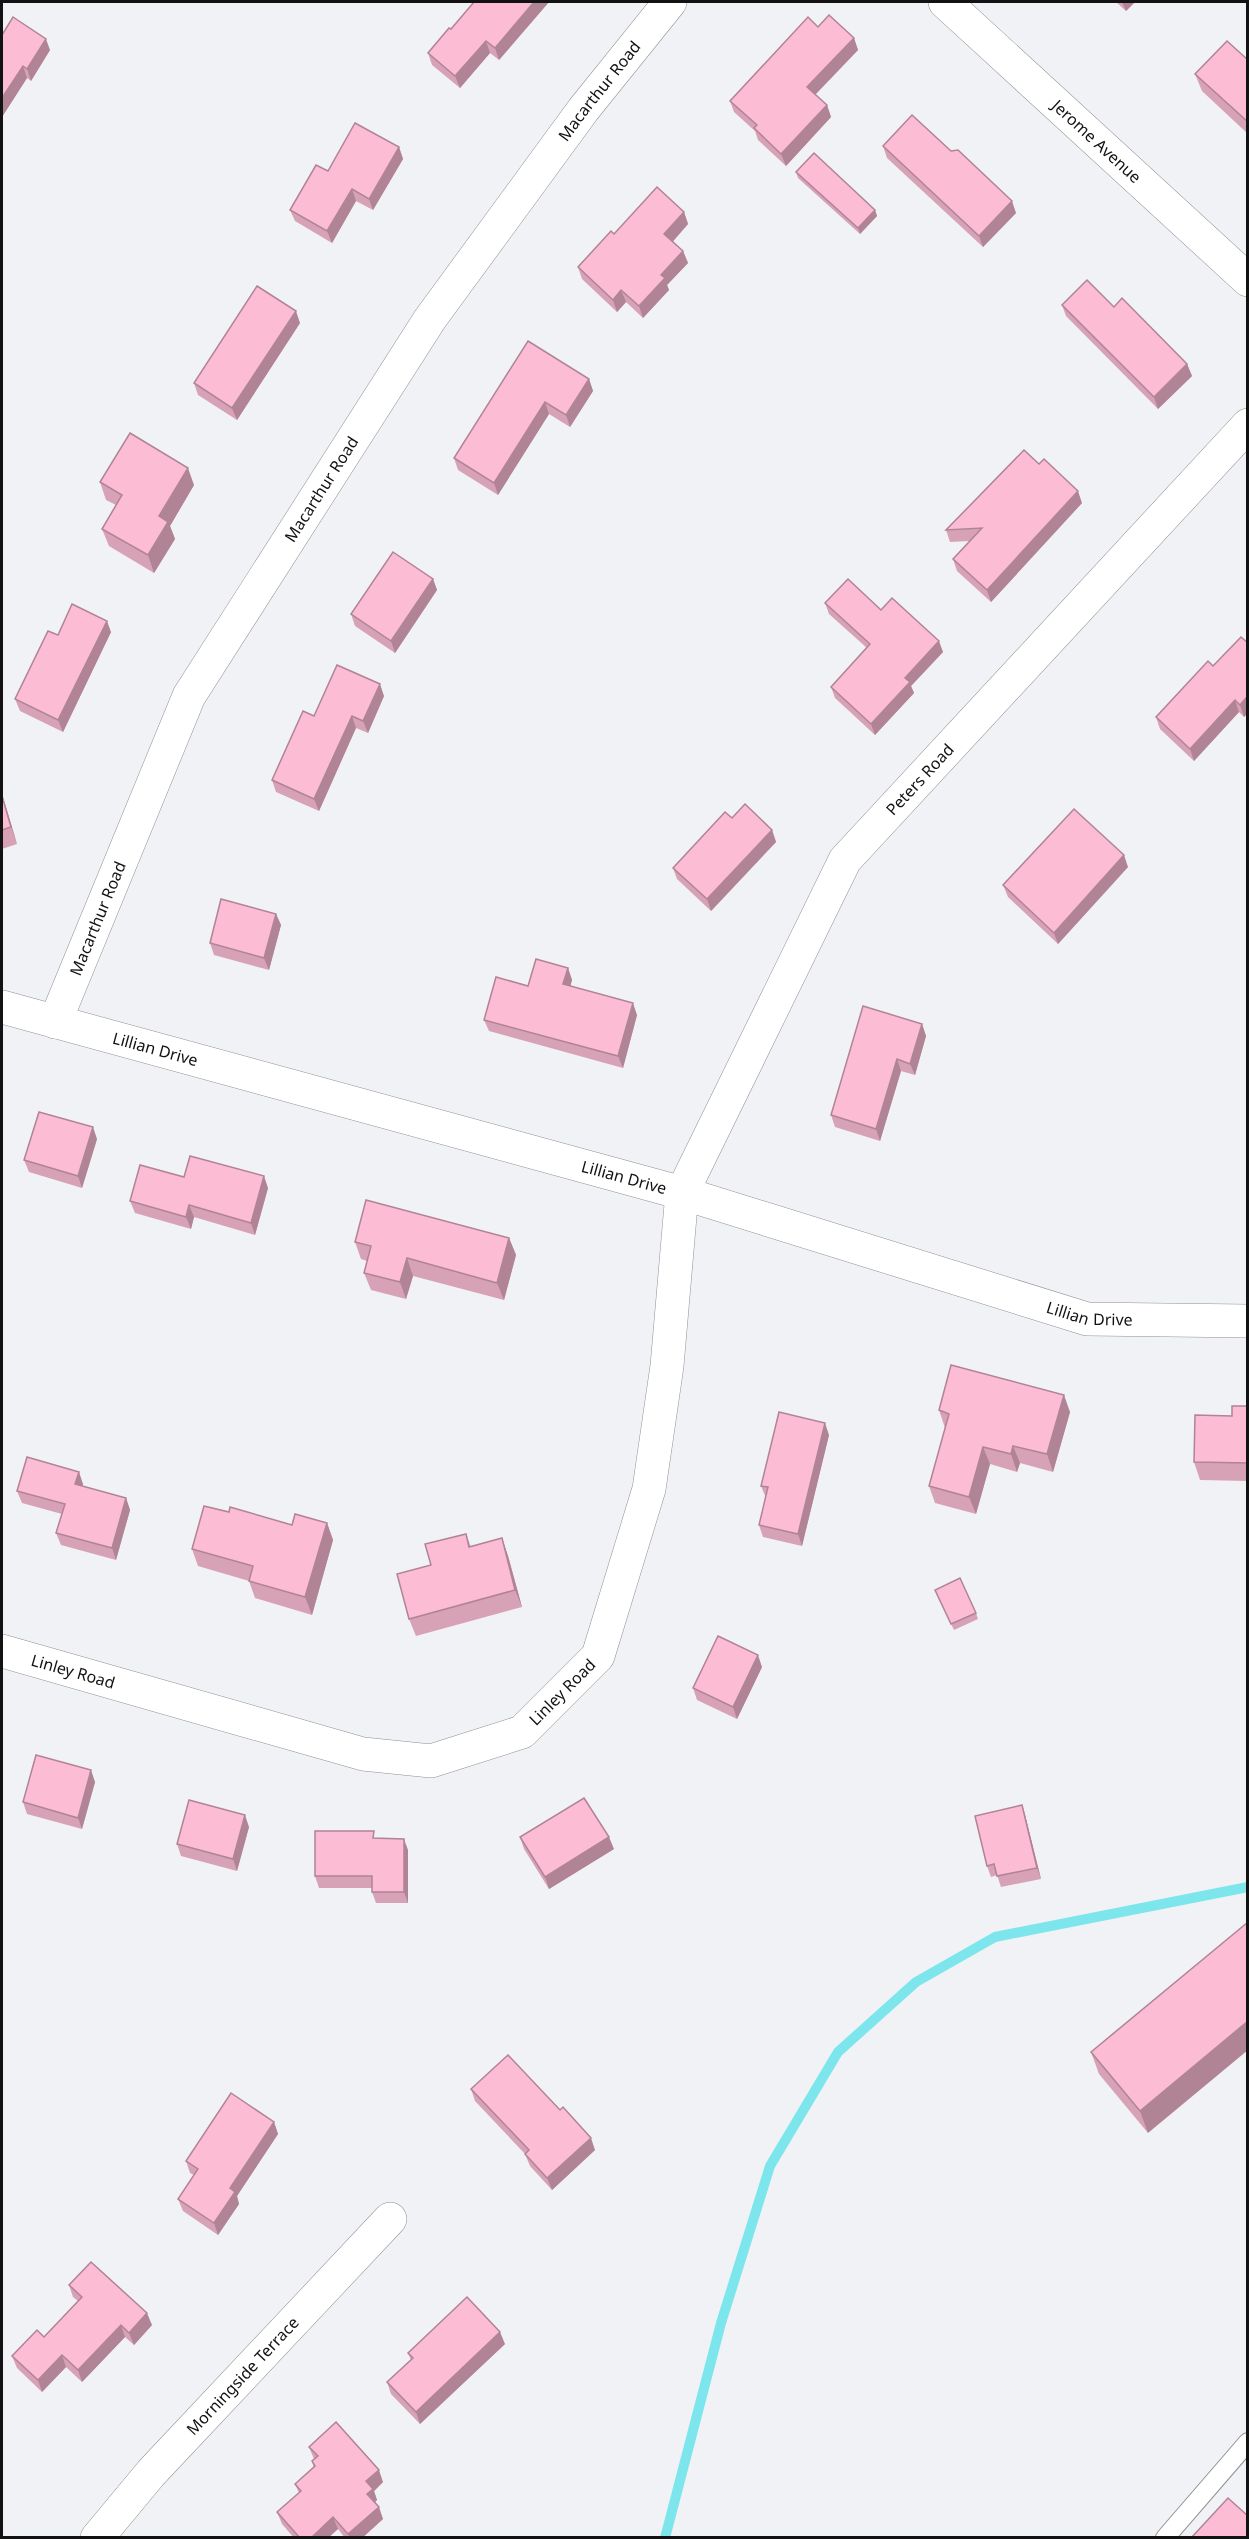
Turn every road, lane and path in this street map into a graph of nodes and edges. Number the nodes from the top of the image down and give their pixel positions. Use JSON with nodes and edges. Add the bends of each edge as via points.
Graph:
{"nodes":[{"id":1,"x":670,"y":2,"type":"edge"},
{"id":2,"x":945,"y":2,"type":"edge"},
{"id":3,"x":1248,"y":280,"type":"edge"},
{"id":4,"x":1248,"y":425,"type":"edge"},
{"id":5,"x":2,"y":1007,"type":"edge"},
{"id":6,"x":55,"y":1023,"type":"junction"},
{"id":7,"x":682,"y":1193,"type":"junction"},
{"id":8,"x":1248,"y":1321,"type":"edge"},
{"id":9,"x":2,"y":1651,"type":"edge"},
{"id":10,"x":390,"y":2218,"type":"dead end"},
{"id":11,"x":1248,"y":2442,"type":"edge"},
{"id":12,"x":97,"y":2538,"type":"edge"},
{"id":13,"x":1165,"y":2538,"type":"edge"}],
"edges":[{"from":1,"to":6,"type":"street","name":"Macarthur Road","via":[[583,110],[430,319],[189,696]]},
{"from":2,"to":3,"type":"street","name":"Jerome Avenue"},
{"from":4,"to":7,"type":"street","name":"Peters Road","via":[[845,860]]},
{"from":5,"to":6,"type":"street","name":"Lillian Drive"},
{"from":6,"to":7,"type":"street","name":"Lillian Drive"},
{"from":7,"to":8,"type":"street","name":"Lillian Drive","via":[[1087,1318]]},
{"from":7,"to":9,"type":"street","name":"Linley Road","via":[[668,1366],[649,1489],[598,1656],[522,1732],[431,1761],[363,1754]]},
{"from":10,"to":12,"type":"street","name":"Morningside Terrace","via":[[151,2473]]},
{"from":11,"to":13,"type":"lane"}]}
